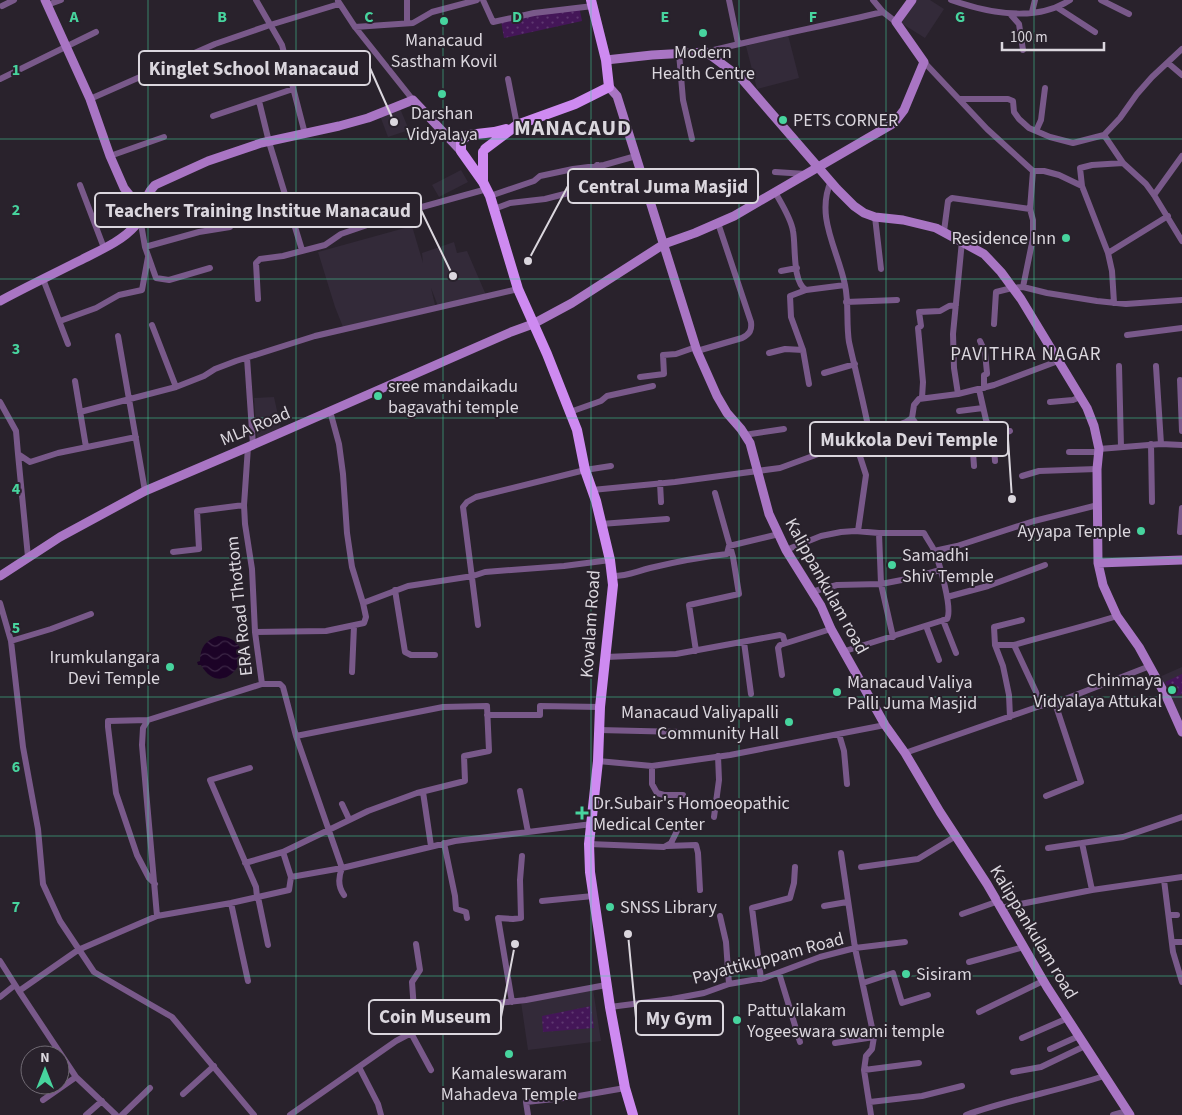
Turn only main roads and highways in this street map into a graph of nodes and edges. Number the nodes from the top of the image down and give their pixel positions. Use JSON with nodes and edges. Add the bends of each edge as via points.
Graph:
{"nodes":[{"id":1,"x":592,"y":3,"type":"edge"},
{"id":2,"x":517,"y":125,"type":"junction"},
{"id":3,"x":473,"y":135,"type":"junction"},
{"id":4,"x":484,"y":151,"type":"junction"},
{"id":5,"x":463,"y":153,"type":"junction"},
{"id":6,"x":487,"y":189,"type":"junction"},
{"id":7,"x":633,"y":1115,"type":"edge"}],
"edges":[{"from":1,"to":2,"type":"main road","via":[[609,87],[575,104]]},
{"from":2,"to":3,"type":"main road"},
{"from":2,"to":4,"type":"main road"},
{"from":3,"to":4,"type":"main road","via":[[483,141]]},
{"from":3,"to":5,"type":"main road","via":[[461,141]]},
{"from":4,"to":5,"type":"main road","via":[[475,158]]},
{"from":4,"to":6,"type":"main road","name":"Kovalam Road"},
{"from":5,"to":6,"type":"main road"},
{"from":6,"to":7,"type":"main road","name":"Kovalam Road","via":[[518,289],[577,430],[610,560],[613,584],[589,844],[590,872],[606,985]]}]}
